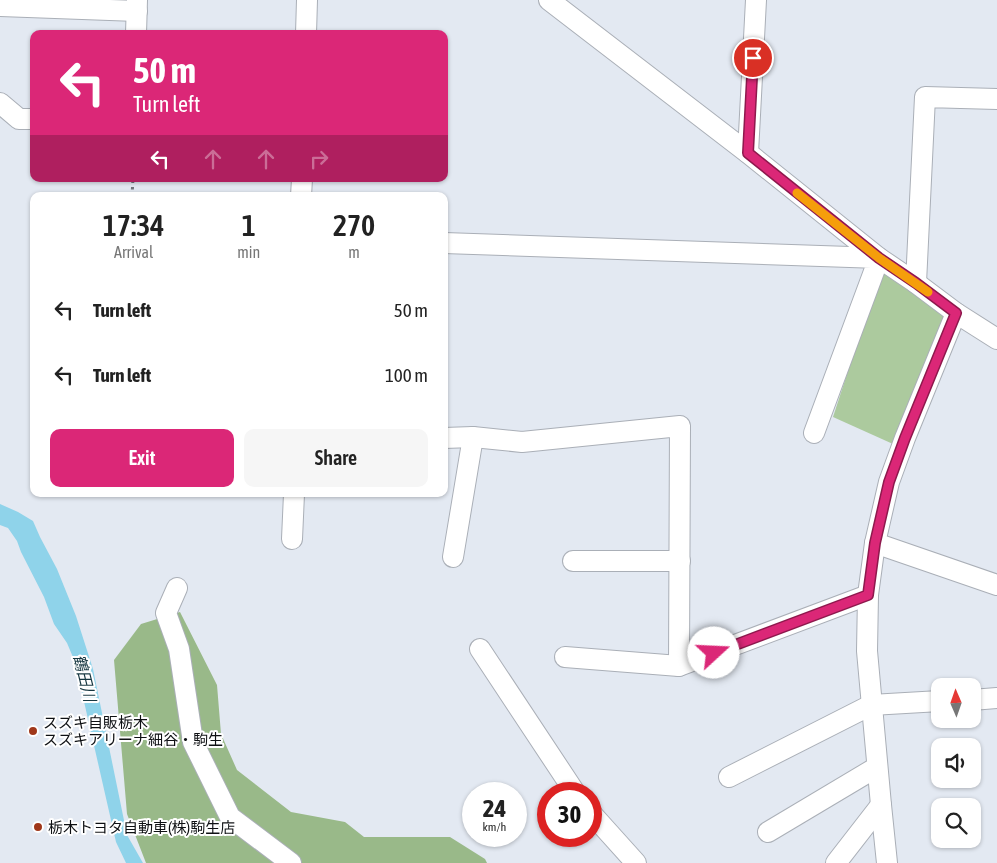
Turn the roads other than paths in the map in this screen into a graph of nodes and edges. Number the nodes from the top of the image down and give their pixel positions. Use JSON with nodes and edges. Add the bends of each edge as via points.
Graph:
{"nodes":[{"id":1,"x":307,"y":0,"type":"edge"},
{"id":2,"x":550,"y":0,"type":"edge"},
{"id":3,"x":756,"y":0,"type":"edge"},
{"id":4,"x":0,"y":6,"type":"edge"},
{"id":5,"x":137,"y":6,"type":"edge"},
{"id":6,"x":136,"y":30,"type":"edge"},
{"id":7,"x":306,"y":30,"type":"edge"},
{"id":8,"x":997,"y":100,"type":"edge"},
{"id":9,"x":0,"y":102,"type":"edge"},
{"id":10,"x":30,"y":119,"type":"edge"},
{"id":11,"x":748,"y":153,"type":"junction"},
{"id":12,"x":448,"y":243,"type":"edge"},
{"id":13,"x":879,"y":258,"type":"junction"},
{"id":14,"x":916,"y":283,"type":"junction"},
{"id":15,"x":956,"y":313,"type":"junction"},
{"id":16,"x":997,"y":339,"type":"edge"},
{"id":17,"x":814,"y":433,"type":"dead end"},
{"id":18,"x":473,"y":437,"type":"junction"},
{"id":19,"x":448,"y":438,"type":"edge"},
{"id":20,"x":294,"y":497,"type":"edge"},
{"id":21,"x":292,"y":539,"type":"dead end"},
{"id":22,"x":875,"y":543,"type":"junction"},
{"id":23,"x":453,"y":557,"type":"dead end"},
{"id":24,"x":573,"y":561,"type":"dead end"},
{"id":25,"x":680,"y":561,"type":"junction"},
{"id":26,"x":997,"y":585,"type":"edge"},
{"id":27,"x":177,"y":588,"type":"dead end"},
{"id":28,"x":868,"y":595,"type":"junction"},
{"id":29,"x":480,"y":649,"type":"dead end"},
{"id":30,"x":565,"y":657,"type":"dead end"},
{"id":31,"x":679,"y":666,"type":"junction"},
{"id":32,"x":997,"y":698,"type":"edge"},
{"id":33,"x":981,"y":699,"type":"edge"},
{"id":34,"x":931,"y":702,"type":"edge"},
{"id":35,"x":871,"y":705,"type":"junction"},
{"id":36,"x":877,"y":767,"type":"junction"},
{"id":37,"x":729,"y":777,"type":"dead end"},
{"id":38,"x":568,"y":782,"type":"edge"},
{"id":39,"x":881,"y":805,"type":"junction"},
{"id":40,"x":602,"y":825,"type":"edge"},
{"id":41,"x":768,"y":832,"type":"dead end"},
{"id":42,"x":291,"y":863,"type":"edge"},
{"id":43,"x":636,"y":863,"type":"edge"},
{"id":44,"x":836,"y":863,"type":"edge"},
{"id":45,"x":887,"y":863,"type":"edge"}],
"edges":[{"from":1,"to":7,"type":"street"},
{"from":2,"to":11,"type":"street"},
{"from":3,"to":11,"type":"street"},
{"from":4,"to":5,"type":"street"},
{"from":5,"to":6,"type":"street"},
{"from":8,"to":14,"type":"street","via":[[925,97]]},
{"from":9,"to":10,"type":"street","via":[[19,119]]},
{"from":11,"to":13,"type":"street"},
{"from":12,"to":13,"type":"street"},
{"from":13,"to":14,"type":"street"},
{"from":13,"to":17,"type":"street"},
{"from":14,"to":15,"type":"street"},
{"from":15,"to":16,"type":"street"},
{"from":15,"to":22,"type":"street","via":[[889,482]]},
{"from":18,"to":19,"type":"street"},
{"from":18,"to":23,"type":"street"},
{"from":18,"to":25,"type":"street","via":[[522,442],[680,426]]},
{"from":20,"to":21,"type":"street"},
{"from":22,"to":26,"type":"street"},
{"from":22,"to":28,"type":"street"},
{"from":24,"to":25,"type":"street"},
{"from":25,"to":31,"type":"street"},
{"from":27,"to":42,"type":"street","via":[[166,613],[179,649],[193,742],[230,816]]},
{"from":28,"to":31,"type":"street"},
{"from":28,"to":35,"type":"street","via":[[867,651]]},
{"from":29,"to":38,"type":"street"},
{"from":30,"to":31,"type":"street"},
{"from":32,"to":33,"type":"street"},
{"from":34,"to":35,"type":"street"},
{"from":35,"to":36,"type":"street"},
{"from":35,"to":37,"type":"street"},
{"from":36,"to":39,"type":"street"},
{"from":36,"to":41,"type":"street"},
{"from":39,"to":44,"type":"street"},
{"from":39,"to":45,"type":"street"},
{"from":40,"to":43,"type":"street"}]}
